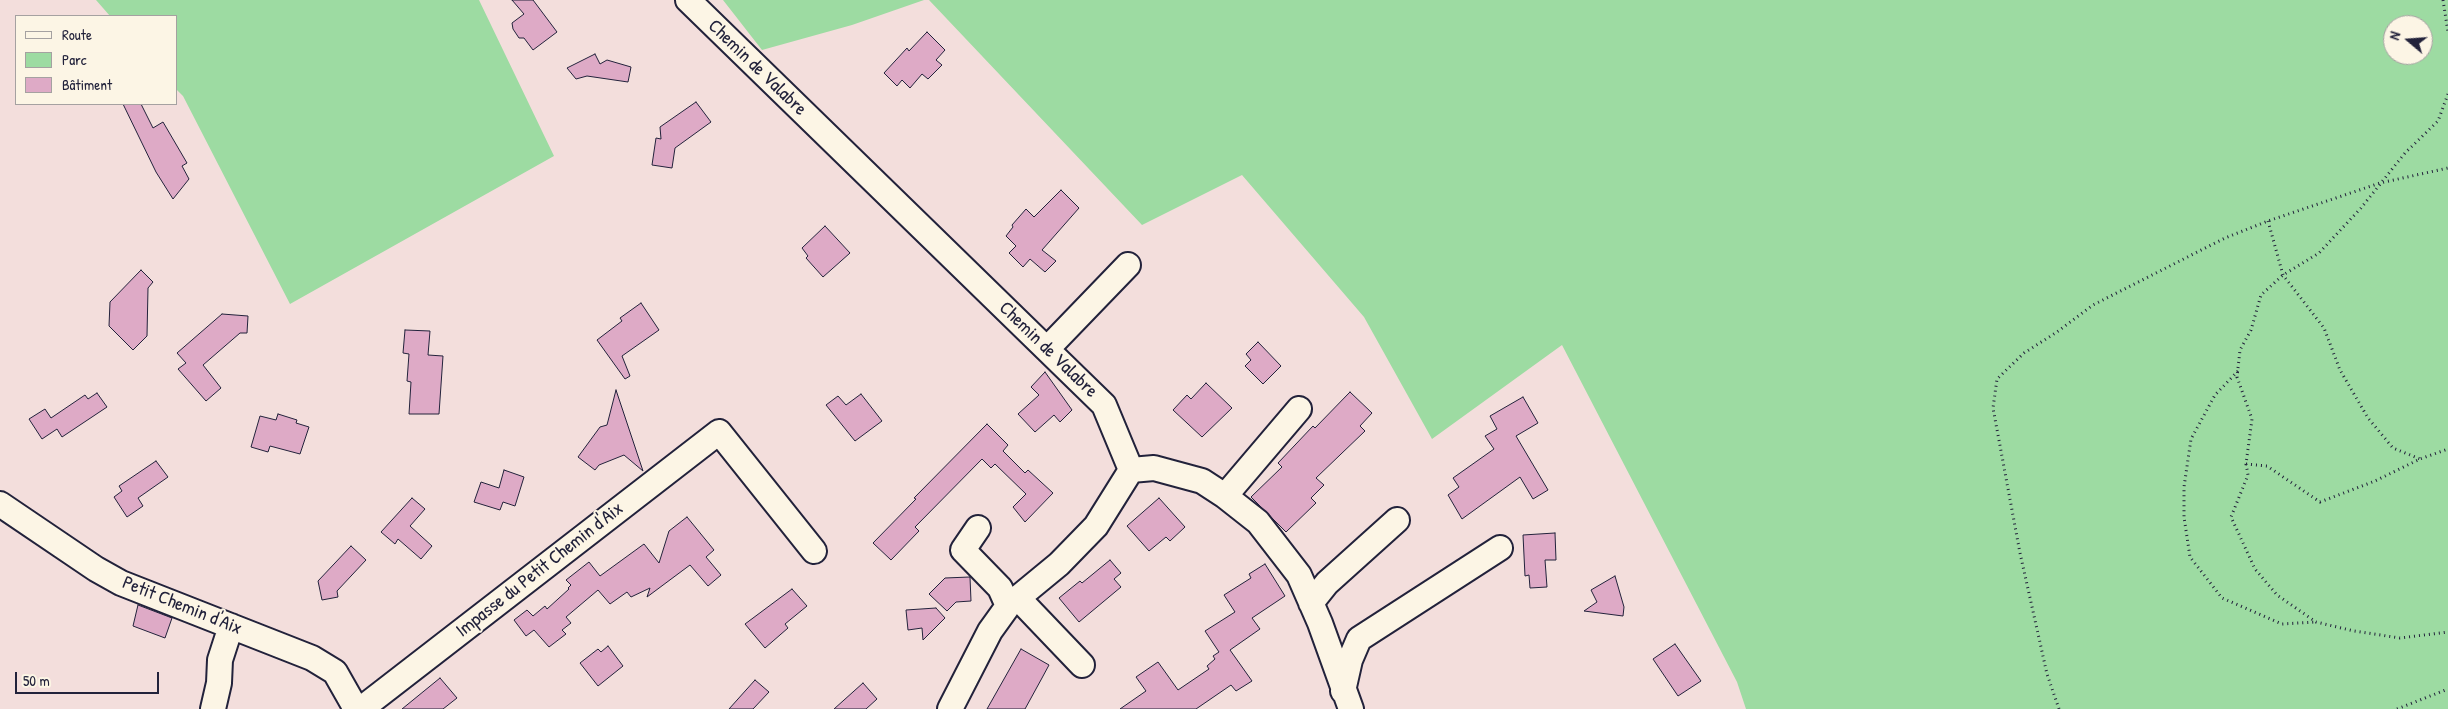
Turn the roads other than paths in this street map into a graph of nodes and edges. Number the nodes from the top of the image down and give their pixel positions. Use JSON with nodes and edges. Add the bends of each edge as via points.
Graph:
{"nodes":[{"id":1,"x":688,"y":0,"type":"edge"},
{"id":2,"x":1128,"y":266,"type":"dead end"},
{"id":3,"x":1047,"y":349,"type":"junction"},
{"id":4,"x":1298,"y":409,"type":"dead end"},
{"id":5,"x":1131,"y":470,"type":"junction"},
{"id":6,"x":1225,"y":496,"type":"junction"},
{"id":7,"x":0,"y":504,"type":"edge"},
{"id":8,"x":1397,"y":520,"type":"dead end"},
{"id":9,"x":978,"y":528,"type":"dead end"},
{"id":10,"x":1500,"y":548,"type":"dead end"},
{"id":11,"x":814,"y":551,"type":"dead end"},
{"id":12,"x":1013,"y":602,"type":"junction"},
{"id":13,"x":1312,"y":603,"type":"junction"},
{"id":14,"x":231,"y":626,"type":"junction"},
{"id":15,"x":1082,"y":665,"type":"dead end"},
{"id":16,"x":1347,"y":700,"type":"edge"},
{"id":17,"x":213,"y":709,"type":"edge"},
{"id":18,"x":356,"y":709,"type":"edge"},
{"id":19,"x":360,"y":709,"type":"edge"},
{"id":20,"x":950,"y":709,"type":"edge"}],
"edges":[{"from":1,"to":3,"type":"street","name":"Chemin de Valabre"},
{"from":2,"to":3,"type":"street"},
{"from":3,"to":5,"type":"street","name":"Chemin de Valabre","via":[[1104,405]]},
{"from":4,"to":6,"type":"street"},
{"from":5,"to":6,"type":"street","via":[[1154,468],[1202,481]]},
{"from":5,"to":12,"type":"street","via":[[1096,526],[1059,564]]},
{"from":6,"to":13,"type":"street","via":[[1258,522],[1299,575]]},
{"from":7,"to":14,"type":"street","name":"Petit Chemin d'Aix","via":[[121,583]]},
{"from":8,"to":13,"type":"street","via":[[1327,583]]},
{"from":9,"to":12,"type":"street","via":[[963,550]]},
{"from":10,"to":16,"type":"street","via":[[1359,639],[1350,660]]},
{"from":11,"to":19,"type":"street","name":"Impasse du Petit Chemin d'Aix","via":[[719,432]]},
{"from":12,"to":15,"type":"street"},
{"from":12,"to":20,"type":"street","via":[[990,631]]},
{"from":13,"to":16,"type":"street"},
{"from":14,"to":17,"type":"street","via":[[220,660]]},
{"from":14,"to":18,"type":"street","name":"Petit Chemin d'Aix","via":[[312,658],[335,672]]}]}
